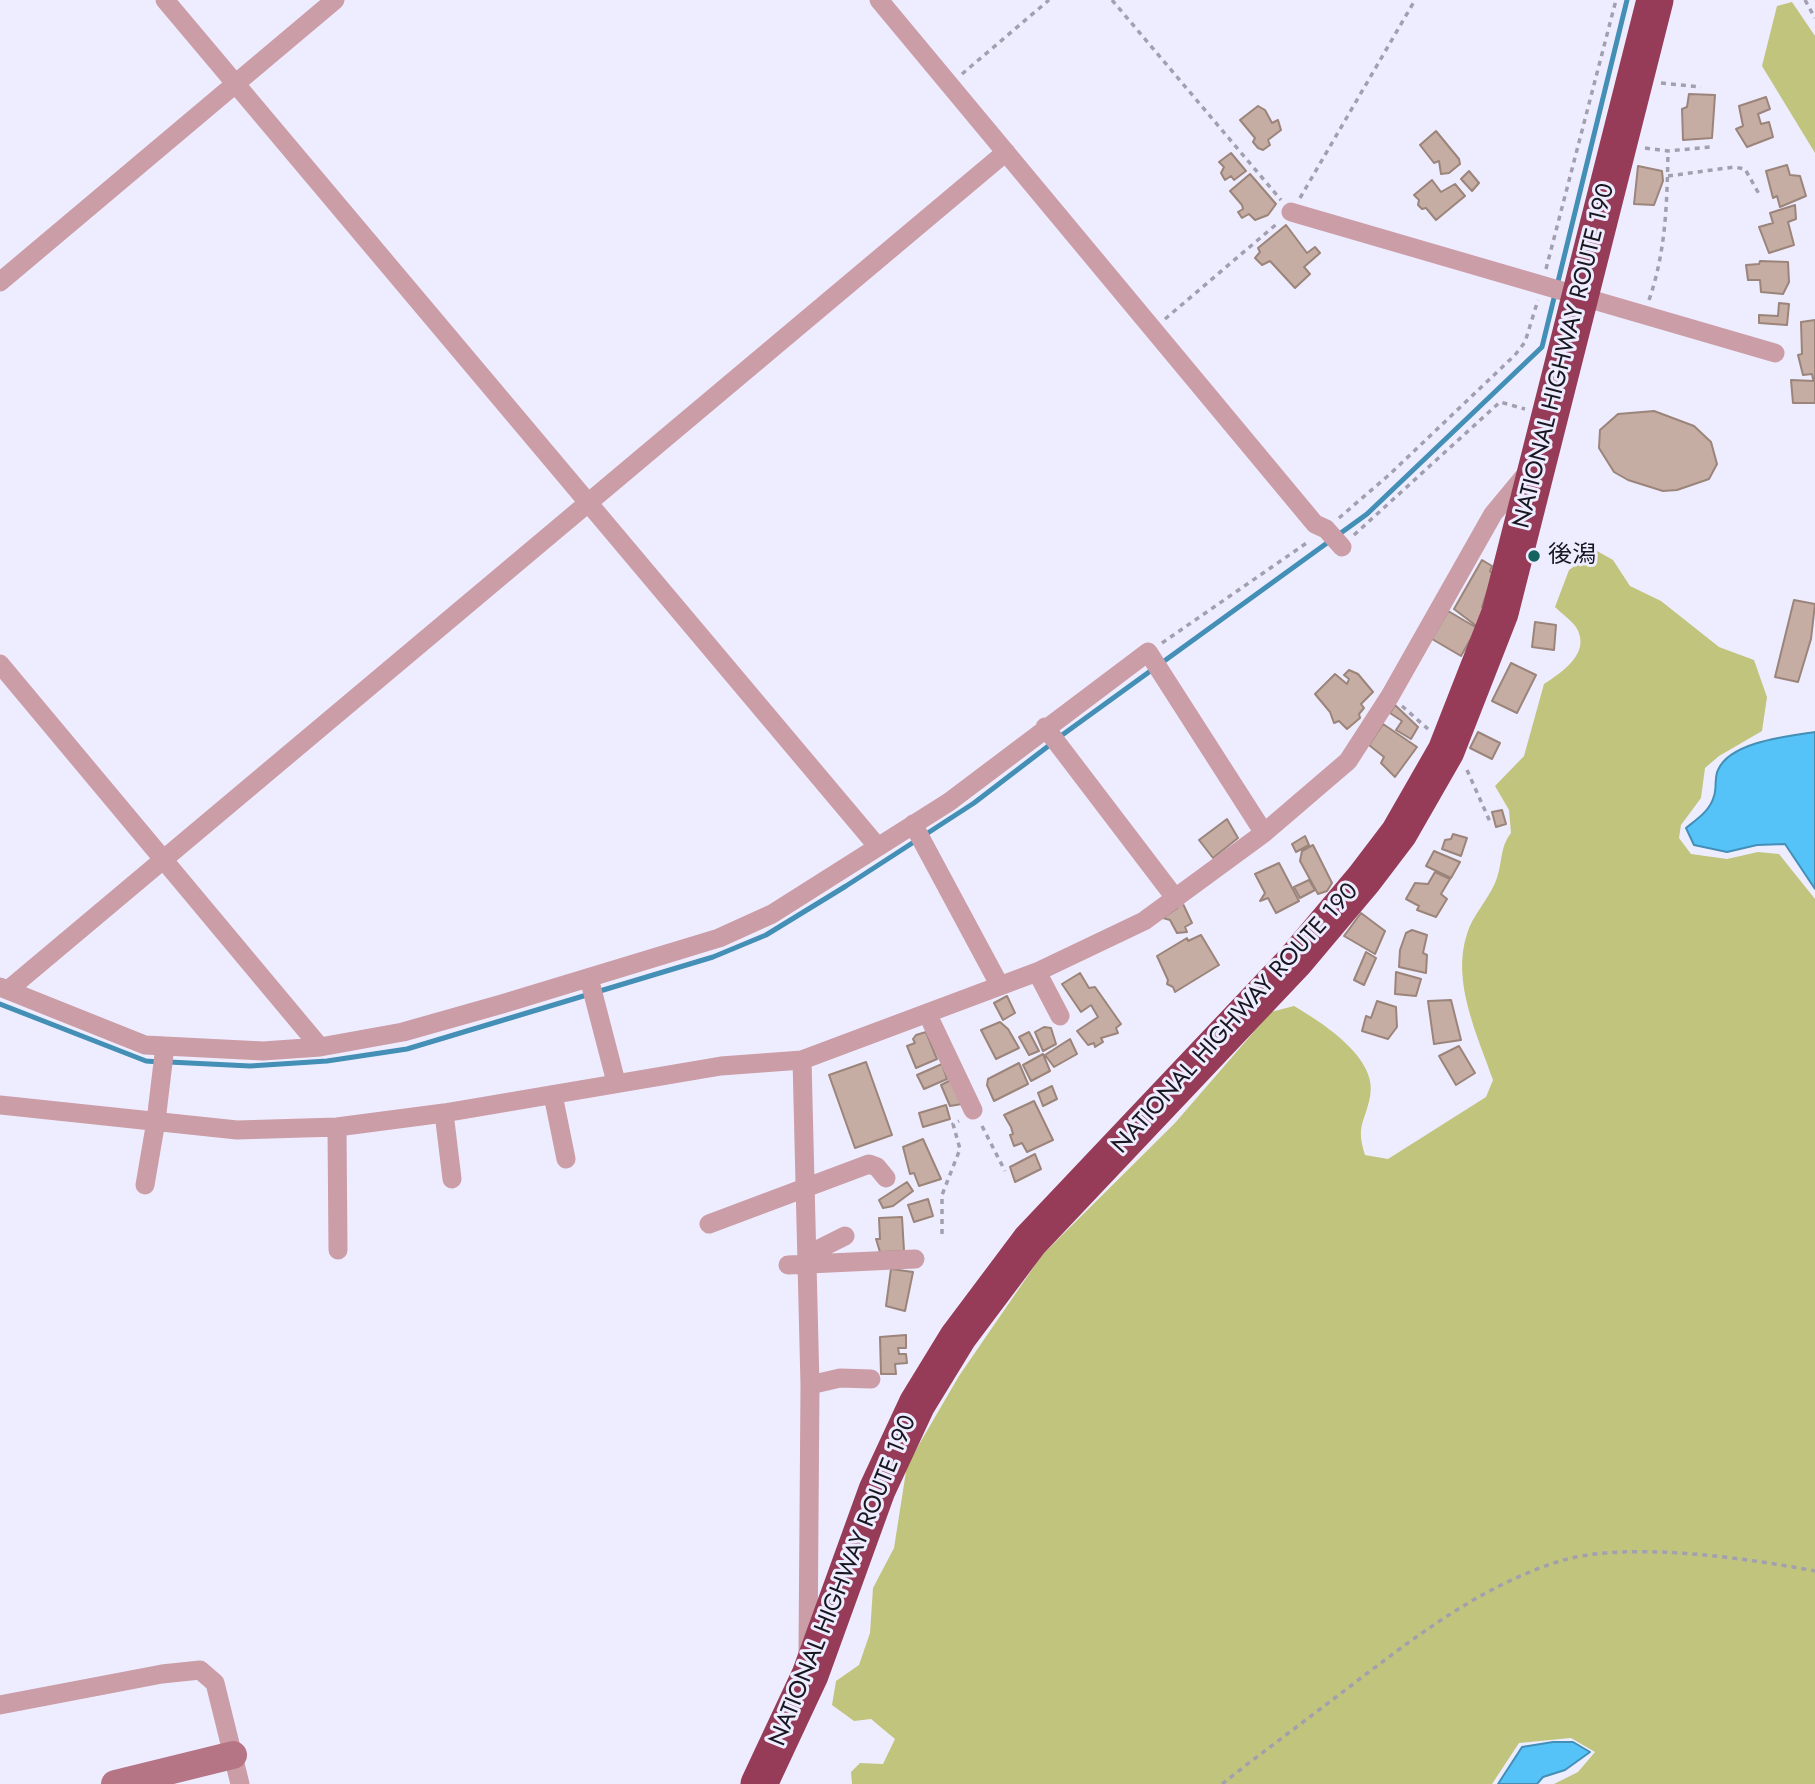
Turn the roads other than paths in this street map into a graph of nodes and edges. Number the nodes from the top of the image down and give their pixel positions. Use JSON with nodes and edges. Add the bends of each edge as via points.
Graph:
{"nodes":[{"id":1,"x":165,"y":0,"type":"edge"},
{"id":2,"x":335,"y":0,"type":"edge"},
{"id":3,"x":879,"y":0,"type":"edge"},
{"id":4,"x":1655,"y":0,"type":"edge"},
{"id":5,"x":236,"y":84,"type":"junction"},
{"id":6,"x":1006,"y":152,"type":"junction"},
{"id":7,"x":1291,"y":212,"type":"road end"},
{"id":8,"x":0,"y":282,"type":"edge"},
{"id":9,"x":1580,"y":295,"type":"junction"},
{"id":10,"x":1775,"y":353,"type":"dead end"},
{"id":11,"x":1537,"y":461,"type":"junction"},
{"id":12,"x":587,"y":502,"type":"junction"},
{"id":13,"x":1342,"y":547,"type":"road end"},
{"id":14,"x":0,"y":664,"type":"edge"},
{"id":15,"x":1045,"y":726,"type":"junction"},
{"id":16,"x":913,"y":824,"type":"junction"},
{"id":17,"x":1264,"y":833,"type":"junction"},
{"id":18,"x":878,"y":846,"type":"junction"},
{"id":19,"x":164,"y":859,"type":"junction"},
{"id":20,"x":1176,"y":898,"type":"junction"},
{"id":21,"x":1037,"y":972,"type":"junction"},
{"id":22,"x":589,"y":978,"type":"junction"},
{"id":23,"x":1000,"y":986,"type":"junction"},
{"id":24,"x":4,"y":988,"type":"edge"},
{"id":25,"x":927,"y":1013,"type":"junction"},
{"id":26,"x":1060,"y":1016,"type":"dead end"},
{"id":27,"x":165,"y":1046,"type":"junction"},
{"id":28,"x":320,"y":1047,"type":"junction"},
{"id":29,"x":802,"y":1060,"type":"junction"},
{"id":30,"x":616,"y":1082,"type":"junction"},
{"id":31,"x":553,"y":1095,"type":"junction"},
{"id":32,"x":0,"y":1105,"type":"edge"},
{"id":33,"x":973,"y":1110,"type":"road end"},
{"id":34,"x":444,"y":1113,"type":"junction"},
{"id":35,"x":156,"y":1121,"type":"junction"},
{"id":36,"x":337,"y":1127,"type":"junction"},
{"id":37,"x":566,"y":1159,"type":"dead end"},
{"id":38,"x":886,"y":1178,"type":"dead end"},
{"id":39,"x":452,"y":1179,"type":"dead end"},
{"id":40,"x":145,"y":1185,"type":"dead end"},
{"id":41,"x":803,"y":1189,"type":"junction"},
{"id":42,"x":709,"y":1224,"type":"dead end"},
{"id":43,"x":845,"y":1237,"type":"dead end"},
{"id":44,"x":338,"y":1250,"type":"dead end"},
{"id":45,"x":915,"y":1259,"type":"dead end"},
{"id":46,"x":801,"y":1262,"type":"junction"},
{"id":47,"x":871,"y":1379,"type":"dead end"},
{"id":48,"x":810,"y":1385,"type":"junction"},
{"id":49,"x":810,"y":1675,"type":"junction"},
{"id":50,"x":0,"y":1705,"type":"edge"},
{"id":51,"x":233,"y":1755,"type":"junction"},
{"id":52,"x":115,"y":1784,"type":"edge"},
{"id":53,"x":240,"y":1784,"type":"edge"},
{"id":54,"x":760,"y":1784,"type":"edge"}],
"edges":[{"from":1,"to":5,"type":"street"},
{"from":2,"to":5,"type":"street"},
{"from":3,"to":6,"type":"street"},
{"from":4,"to":9,"type":"highway","name":"NATIONAL HIGHWAY ROUTE 190"},
{"from":5,"to":8,"type":"street"},
{"from":5,"to":12,"type":"street"},
{"from":6,"to":12,"type":"street"},
{"from":6,"to":13,"type":"street","via":[[1315,524]]},
{"from":7,"to":9,"type":"street"},
{"from":9,"to":10,"type":"street"},
{"from":9,"to":11,"type":"highway","name":"NATIONAL HIGHWAY ROUTE 190"},
{"from":11,"to":17,"type":"street","via":[[1493,514],[1348,761]]},
{"from":11,"to":49,"type":"highway","name":"NATIONAL HIGHWAY ROUTE 190","via":[[1483,664],[1426,790],[1371,870],[1295,961],[1030,1241],[971,1317],[917,1404],[877,1490]]},
{"from":12,"to":18,"type":"street"},
{"from":12,"to":19,"type":"street"},
{"from":14,"to":19,"type":"street"},
{"from":15,"to":16,"type":"street","via":[[971,786]]},
{"from":15,"to":17,"type":"street","via":[[1148,652]]},
{"from":15,"to":20,"type":"street"},
{"from":16,"to":18,"type":"street"},
{"from":16,"to":23,"type":"street"},
{"from":17,"to":20,"type":"street"},
{"from":18,"to":22,"type":"street","via":[[762,919],[719,938]]},
{"from":19,"to":24,"type":"street"},
{"from":19,"to":28,"type":"street"},
{"from":20,"to":21,"type":"street","via":[[1144,920]]},
{"from":21,"to":23,"type":"street"},
{"from":21,"to":26,"type":"street"},
{"from":22,"to":28,"type":"street","via":[[403,1032]]},
{"from":22,"to":30,"type":"street"},
{"from":23,"to":25,"type":"street"},
{"from":24,"to":27,"type":"street","via":[[145,1045]]},
{"from":25,"to":29,"type":"street"},
{"from":25,"to":33,"type":"street"},
{"from":27,"to":28,"type":"street","via":[[263,1051]]},
{"from":27,"to":35,"type":"street"},
{"from":29,"to":30,"type":"street","via":[[721,1066]]},
{"from":29,"to":41,"type":"street"},
{"from":30,"to":31,"type":"street"},
{"from":31,"to":34,"type":"street"},
{"from":31,"to":37,"type":"street"},
{"from":32,"to":35,"type":"street"},
{"from":34,"to":36,"type":"street"},
{"from":34,"to":39,"type":"street"},
{"from":35,"to":36,"type":"street","via":[[237,1130]]},
{"from":35,"to":40,"type":"street"},
{"from":36,"to":44,"type":"street"},
{"from":38,"to":41,"type":"street","via":[[869,1164]]},
{"from":41,"to":42,"type":"street"},
{"from":41,"to":46,"type":"street"},
{"from":43,"to":46,"type":"street"},
{"from":45,"to":46,"type":"street"},
{"from":46,"to":48,"type":"street"},
{"from":47,"to":48,"type":"street","via":[[840,1377]]},
{"from":48,"to":49,"type":"street"},
{"from":49,"to":54,"type":"highway","name":"NATIONAL HIGHWAY ROUTE 190"},
{"from":50,"to":51,"type":"street","via":[[200,1670],[215,1683]]},
{"from":51,"to":52,"type":"street"},
{"from":51,"to":53,"type":"street"}]}
